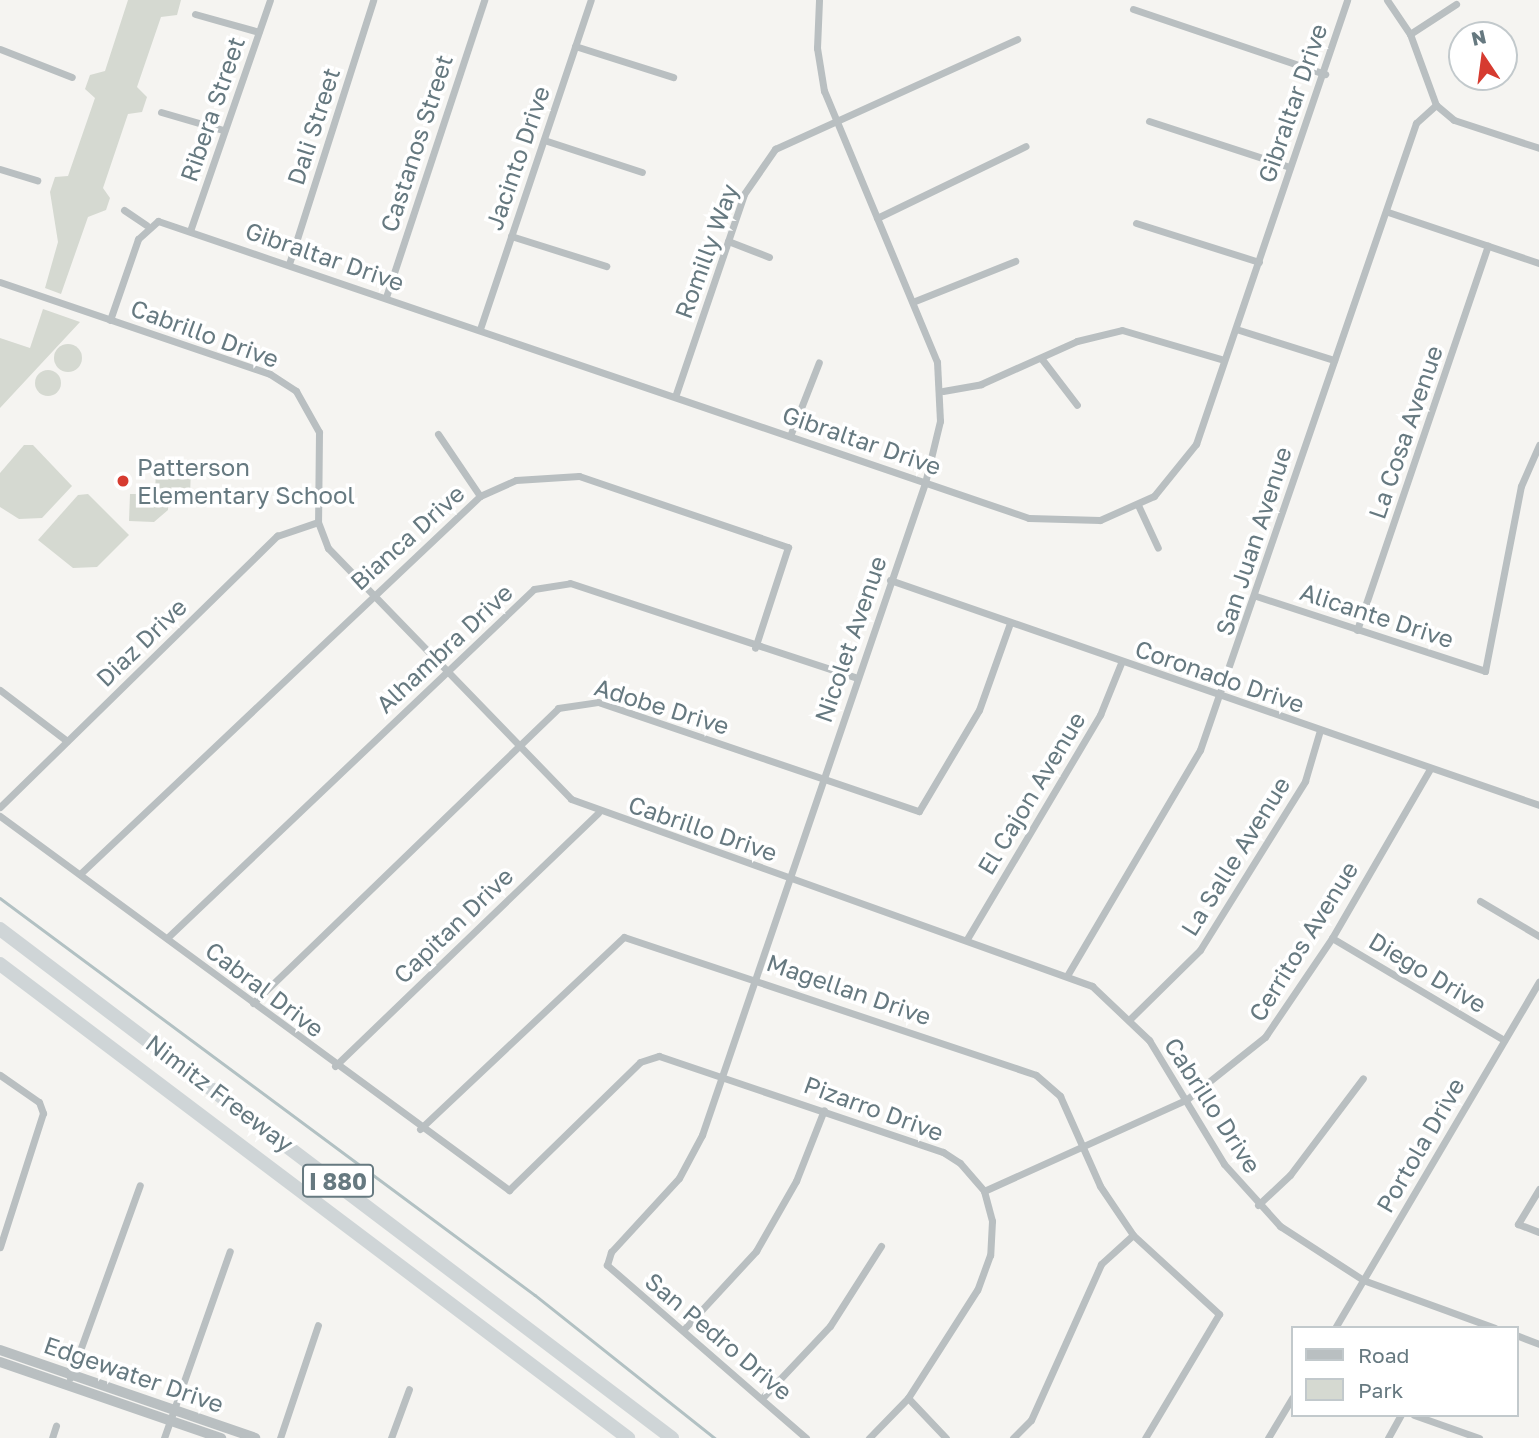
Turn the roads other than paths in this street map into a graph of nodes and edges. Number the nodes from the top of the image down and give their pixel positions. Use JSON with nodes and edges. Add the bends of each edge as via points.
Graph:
{"nodes":[{"id":1,"x":270,"y":0,"type":"edge"},
{"id":2,"x":373,"y":0,"type":"edge"},
{"id":3,"x":483,"y":0,"type":"edge"},
{"id":4,"x":591,"y":0,"type":"edge"},
{"id":5,"x":819,"y":0,"type":"edge"},
{"id":6,"x":1347,"y":0,"type":"edge"},
{"id":7,"x":1387,"y":0,"type":"edge"},
{"id":8,"x":1455,"y":4,"type":"dead end"},
{"id":9,"x":1133,"y":9,"type":"dead end"},
{"id":10,"x":195,"y":14,"type":"dead end"},
{"id":11,"x":259,"y":32,"type":"junction"},
{"id":12,"x":1410,"y":34,"type":"junction"},
{"id":13,"x":1017,"y":39,"type":"dead end"},
{"id":14,"x":575,"y":46,"type":"junction"},
{"id":15,"x":0,"y":49,"type":"edge"},
{"id":16,"x":1325,"y":74,"type":"junction"},
{"id":17,"x":72,"y":77,"type":"dead end"},
{"id":18,"x":673,"y":77,"type":"dead end"},
{"id":19,"x":1436,"y":104,"type":"junction"},
{"id":20,"x":161,"y":111,"type":"dead end"},
{"id":21,"x":833,"y":119,"type":"junction"},
{"id":22,"x":1149,"y":121,"type":"dead end"},
{"id":23,"x":223,"y":130,"type":"junction"},
{"id":24,"x":544,"y":140,"type":"junction"},
{"id":25,"x":1026,"y":146,"type":"dead end"},
{"id":26,"x":1539,"y":148,"type":"edge"},
{"id":27,"x":1290,"y":167,"type":"junction"},
{"id":28,"x":0,"y":169,"type":"edge"},
{"id":29,"x":642,"y":172,"type":"dead end"},
{"id":30,"x":37,"y":180,"type":"dead end"},
{"id":31,"x":124,"y":210,"type":"dead end"},
{"id":32,"x":1388,"y":212,"type":"junction"},
{"id":33,"x":877,"y":218,"type":"junction"},
{"id":34,"x":1136,"y":223,"type":"dead end"},
{"id":35,"x":146,"y":225,"type":"junction"},
{"id":36,"x":190,"y":231,"type":"junction"},
{"id":37,"x":511,"y":236,"type":"junction"},
{"id":38,"x":728,"y":241,"type":"junction"},
{"id":39,"x":1488,"y":246,"type":"junction"},
{"id":40,"x":769,"y":257,"type":"dead end"},
{"id":41,"x":1014,"y":261,"type":"dead end"},
{"id":42,"x":1259,"y":262,"type":"junction"},
{"id":43,"x":1539,"y":263,"type":"edge"},
{"id":44,"x":289,"y":264,"type":"junction"},
{"id":45,"x":606,"y":266,"type":"dead end"},
{"id":46,"x":0,"y":282,"type":"edge"},
{"id":47,"x":386,"y":297,"type":"junction"},
{"id":48,"x":915,"y":301,"type":"junction"},
{"id":49,"x":110,"y":320,"type":"junction"},
{"id":50,"x":480,"y":329,"type":"junction"},
{"id":51,"x":1236,"y":329,"type":"junction"},
{"id":52,"x":1041,"y":358,"type":"junction"},
{"id":53,"x":1224,"y":360,"type":"junction"},
{"id":54,"x":1334,"y":360,"type":"junction"},
{"id":55,"x":819,"y":362,"type":"dead end"},
{"id":56,"x":943,"y":391,"type":"junction"},
{"id":57,"x":676,"y":394,"type":"junction"},
{"id":58,"x":1077,"y":405,"type":"dead end"},
{"id":59,"x":438,"y":434,"type":"dead end"},
{"id":60,"x":790,"y":436,"type":"junction"},
{"id":61,"x":1539,"y":445,"type":"edge"},
{"id":62,"x":925,"y":483,"type":"junction"},
{"id":63,"x":480,"y":496,"type":"junction"},
{"id":64,"x":1138,"y":505,"type":"junction"},
{"id":65,"x":318,"y":522,"type":"junction"},
{"id":66,"x":1158,"y":548,"type":"dead end"},
{"id":67,"x":890,"y":580,"type":"junction"},
{"id":68,"x":372,"y":594,"type":"junction"},
{"id":69,"x":1256,"y":596,"type":"junction"},
{"id":70,"x":1010,"y":624,"type":"junction"},
{"id":71,"x":1357,"y":630,"type":"junction"},
{"id":72,"x":755,"y":648,"type":"junction"},
{"id":73,"x":1121,"y":663,"type":"junction"},
{"id":74,"x":446,"y":672,"type":"junction"},
{"id":75,"x":855,"y":677,"type":"junction"},
{"id":76,"x":0,"y":690,"type":"edge"},
{"id":77,"x":1221,"y":697,"type":"junction"},
{"id":78,"x":1320,"y":730,"type":"junction"},
{"id":79,"x":67,"y":741,"type":"junction"},
{"id":80,"x":517,"y":745,"type":"junction"},
{"id":81,"x":1430,"y":769,"type":"junction"},
{"id":82,"x":823,"y":778,"type":"junction"},
{"id":83,"x":1539,"y":805,"type":"edge"},
{"id":84,"x":0,"y":807,"type":"edge"},
{"id":85,"x":598,"y":813,"type":"junction"},
{"id":86,"x":0,"y":816,"type":"edge"},
{"id":87,"x":80,"y":874,"type":"junction"},
{"id":88,"x":789,"y":878,"type":"junction"},
{"id":89,"x":1480,"y":901,"type":"dead end"},
{"id":90,"x":0,"y":929,"type":"edge"},
{"id":91,"x":1539,"y":936,"type":"edge"},
{"id":92,"x":167,"y":938,"type":"junction"},
{"id":93,"x":1332,"y":938,"type":"junction"},
{"id":94,"x":967,"y":939,"type":"junction"},
{"id":95,"x":0,"y":964,"type":"edge"},
{"id":96,"x":1068,"y":974,"type":"junction"},
{"id":97,"x":753,"y":976,"type":"junction"},
{"id":98,"x":1539,"y":982,"type":"edge"},
{"id":99,"x":253,"y":1003,"type":"junction"},
{"id":100,"x":1131,"y":1018,"type":"junction"},
{"id":101,"x":1504,"y":1040,"type":"junction"},
{"id":102,"x":335,"y":1066,"type":"junction"},
{"id":103,"x":721,"y":1074,"type":"junction"},
{"id":104,"x":0,"y":1075,"type":"edge"},
{"id":105,"x":1363,"y":1078,"type":"dead end"},
{"id":106,"x":1186,"y":1100,"type":"junction"},
{"id":107,"x":824,"y":1110,"type":"junction"},
{"id":108,"x":420,"y":1129,"type":"junction"},
{"id":109,"x":1084,"y":1147,"type":"junction"},
{"id":110,"x":140,"y":1185,"type":"dead end"},
{"id":111,"x":1539,"y":1189,"type":"edge"},
{"id":112,"x":509,"y":1190,"type":"joint"},
{"id":113,"x":984,"y":1191,"type":"junction"},
{"id":114,"x":1258,"y":1205,"type":"junction"},
{"id":115,"x":1539,"y":1231,"type":"edge"},
{"id":116,"x":1133,"y":1235,"type":"junction"},
{"id":117,"x":881,"y":1246,"type":"dead end"},
{"id":118,"x":0,"y":1247,"type":"edge"},
{"id":119,"x":230,"y":1251,"type":"dead end"},
{"id":120,"x":607,"y":1265,"type":"joint"},
{"id":121,"x":1363,"y":1280,"type":"junction"},
{"id":122,"x":318,"y":1325,"type":"dead end"},
{"id":123,"x":1336,"y":1326,"type":"edge"},
{"id":124,"x":1490,"y":1326,"type":"edge"},
{"id":125,"x":685,"y":1328,"type":"junction"},
{"id":126,"x":1518,"y":1336,"type":"edge"},
{"id":127,"x":1539,"y":1344,"type":"edge"},
{"id":128,"x":0,"y":1350,"type":"edge"},
{"id":129,"x":0,"y":1362,"type":"edge"},
{"id":130,"x":71,"y":1375,"type":"junction"},
{"id":131,"x":67,"y":1385,"type":"junction"},
{"id":132,"x":409,"y":1389,"type":"dead end"},
{"id":133,"x":764,"y":1395,"type":"junction"},
{"id":134,"x":908,"y":1398,"type":"junction"},
{"id":135,"x":1290,"y":1401,"type":"edge"},
{"id":136,"x":175,"y":1409,"type":"junction"},
{"id":137,"x":1400,"y":1417,"type":"edge"},
{"id":138,"x":1420,"y":1417,"type":"edge"},
{"id":139,"x":170,"y":1421,"type":"junction"},
{"id":140,"x":56,"y":1426,"type":"dead end"},
{"id":141,"x":52,"y":1438,"type":"edge"},
{"id":142,"x":164,"y":1438,"type":"edge"},
{"id":143,"x":221,"y":1438,"type":"edge"},
{"id":144,"x":255,"y":1438,"type":"edge"},
{"id":145,"x":280,"y":1438,"type":"edge"},
{"id":146,"x":391,"y":1438,"type":"edge"},
{"id":147,"x":628,"y":1438,"type":"edge"},
{"id":148,"x":673,"y":1438,"type":"edge"},
{"id":149,"x":806,"y":1438,"type":"edge"},
{"id":150,"x":869,"y":1438,"type":"edge"},
{"id":151,"x":946,"y":1438,"type":"edge"},
{"id":152,"x":1013,"y":1438,"type":"edge"},
{"id":153,"x":1145,"y":1438,"type":"edge"},
{"id":154,"x":1268,"y":1438,"type":"edge"},
{"id":155,"x":1388,"y":1438,"type":"edge"},
{"id":156,"x":1479,"y":1438,"type":"edge"}],
"edges":[{"from":1,"to":11,"type":"street","name":"Ribera Street"},
{"from":2,"to":44,"type":"street","name":"Dali Street"},
{"from":3,"to":47,"type":"street","name":"Castanos Street"},
{"from":4,"to":14,"type":"street","name":"Jacinto Drive"},
{"from":5,"to":21,"type":"street","name":"Nicolet Avenue","via":[[817,48]]},
{"from":6,"to":16,"type":"street","name":"Gibraltar Drive"},
{"from":7,"to":12,"type":"street"},
{"from":8,"to":12,"type":"street"},
{"from":9,"to":16,"type":"street"},
{"from":10,"to":11,"type":"street"},
{"from":11,"to":23,"type":"street","name":"Ribera Street"},
{"from":12,"to":19,"type":"street"},
{"from":13,"to":21,"type":"street","name":"Romilly Way"},
{"from":14,"to":18,"type":"street"},
{"from":14,"to":24,"type":"street","name":"Jacinto Drive"},
{"from":15,"to":17,"type":"street"},
{"from":16,"to":27,"type":"street","name":"Gibraltar Drive"},
{"from":19,"to":26,"type":"street","via":[[1454,120]]},
{"from":19,"to":32,"type":"street","name":"San Juan Avenue","via":[[1416,123]]},
{"from":20,"to":23,"type":"street"},
{"from":21,"to":33,"type":"street","name":"Nicolet Avenue"},
{"from":21,"to":38,"type":"street","name":"Romilly Way","via":[[790,138],[761,165]]},
{"from":22,"to":27,"type":"street"},
{"from":23,"to":36,"type":"street","name":"Ribera Street"},
{"from":24,"to":29,"type":"street"},
{"from":24,"to":37,"type":"street","name":"Jacinto Drive"},
{"from":25,"to":33,"type":"street"},
{"from":27,"to":42,"type":"street","name":"Gibraltar Drive"},
{"from":28,"to":30,"type":"street"},
{"from":31,"to":35,"type":"street"},
{"from":32,"to":39,"type":"street"},
{"from":32,"to":54,"type":"street","name":"San Juan Avenue"},
{"from":33,"to":48,"type":"street","name":"Nicolet Avenue"},
{"from":34,"to":42,"type":"street"},
{"from":35,"to":36,"type":"street","name":"Gibraltar Drive","via":[[158,221]]},
{"from":35,"to":49,"type":"street"},
{"from":36,"to":44,"type":"street","name":"Gibraltar Drive"},
{"from":37,"to":45,"type":"street"},
{"from":37,"to":50,"type":"street","name":"Jacinto Drive"},
{"from":38,"to":40,"type":"street"},
{"from":38,"to":57,"type":"street","name":"Romilly Way"},
{"from":39,"to":43,"type":"street"},
{"from":39,"to":71,"type":"street","name":"La Cosa Avenue"},
{"from":41,"to":48,"type":"street"},
{"from":42,"to":51,"type":"street","name":"Gibraltar Drive"},
{"from":44,"to":47,"type":"street","name":"Gibraltar Drive"},
{"from":46,"to":49,"type":"street","name":"Cabrillo Drive"},
{"from":47,"to":50,"type":"street","name":"Gibraltar Drive"},
{"from":48,"to":56,"type":"street","name":"Nicolet Avenue"},
{"from":49,"to":65,"type":"street","name":"Cabrillo Drive","via":[[270,374],[296,391],[319,432]]},
{"from":50,"to":57,"type":"street","name":"Gibraltar Drive"},
{"from":51,"to":53,"type":"street","name":"Gibraltar Drive"},
{"from":51,"to":54,"type":"street"},
{"from":52,"to":53,"type":"street","via":[[1099,333],[1122,330],[1164,337]]},
{"from":52,"to":56,"type":"street","via":[[981,384]]},
{"from":52,"to":58,"type":"street"},
{"from":53,"to":64,"type":"street","name":"Gibraltar Drive","via":[[1196,444],[1168,483]]},
{"from":54,"to":69,"type":"street","name":"San Juan Avenue"},
{"from":55,"to":60,"type":"street"},
{"from":56,"to":62,"type":"street","name":"Nicolet Avenue"},
{"from":57,"to":60,"type":"street","name":"Gibraltar Drive"},
{"from":59,"to":63,"type":"street"},
{"from":60,"to":62,"type":"street","name":"Gibraltar Drive"},
{"from":61,"to":71,"type":"street","name":"Alicante Drive","via":[[1521,486],[1485,671]]},
{"from":62,"to":64,"type":"street","name":"Gibraltar Drive","via":[[1060,523],[1100,520]]},
{"from":62,"to":67,"type":"street","name":"Nicolet Avenue"},
{"from":63,"to":68,"type":"street","name":"Bianca Drive"},
{"from":63,"to":72,"type":"street","name":"Bianca Drive","via":[[516,480],[579,476],[788,547]]},
{"from":64,"to":66,"type":"street"},
{"from":65,"to":68,"type":"street","name":"Cabrillo Drive","via":[[328,548]]},
{"from":65,"to":79,"type":"street","name":"Diaz Drive","via":[[277,537]]},
{"from":67,"to":70,"type":"street","name":"Coronado Drive"},
{"from":67,"to":75,"type":"street","name":"Nicolet Avenue"},
{"from":68,"to":74,"type":"street","name":"Cabrillo Drive"},
{"from":68,"to":87,"type":"street","name":"Bianca Drive"},
{"from":69,"to":71,"type":"street","name":"Alicante Drive"},
{"from":69,"to":77,"type":"street","name":"San Juan Avenue"},
{"from":70,"to":73,"type":"street","name":"Coronado Drive"},
{"from":70,"to":82,"type":"street","name":"Adobe Drive","via":[[979,710],[919,811]]},
{"from":72,"to":74,"type":"street","name":"Alhambra Drive","via":[[570,583],[551,583],[534,589]]},
{"from":72,"to":75,"type":"street","name":"Alhambra Drive"},
{"from":73,"to":77,"type":"street","name":"Coronado Drive"},
{"from":73,"to":94,"type":"street","name":"El Cajon Avenue","via":[[1100,715]]},
{"from":74,"to":80,"type":"street","name":"Cabrillo Drive"},
{"from":74,"to":92,"type":"street","name":"Alhambra Drive"},
{"from":75,"to":82,"type":"street","name":"Nicolet Avenue"},
{"from":76,"to":79,"type":"street"},
{"from":77,"to":78,"type":"street","name":"Coronado Drive"},
{"from":77,"to":96,"type":"street","name":"San Juan Avenue","via":[[1200,750]]},
{"from":78,"to":81,"type":"street","name":"Coronado Drive"},
{"from":78,"to":100,"type":"street","name":"La Salle Avenue","via":[[1305,781],[1200,950]]},
{"from":79,"to":84,"type":"street","name":"Diaz Drive"},
{"from":80,"to":82,"type":"street","name":"Adobe Drive","via":[[558,708],[598,702]]},
{"from":80,"to":85,"type":"street","name":"Cabrillo Drive","via":[[571,799]]},
{"from":80,"to":99,"type":"street","name":"Adobe Drive"},
{"from":81,"to":83,"type":"street","name":"Coronado Drive"},
{"from":81,"to":93,"type":"street","name":"Cerritos Avenue"},
{"from":82,"to":88,"type":"street","name":"Nicolet Avenue"},
{"from":85,"to":88,"type":"street","name":"Cabrillo Drive"},
{"from":85,"to":102,"type":"street","name":"Capitan Drive"},
{"from":86,"to":87,"type":"street","name":"Cabral Drive"},
{"from":87,"to":92,"type":"street","name":"Cabral Drive"},
{"from":88,"to":94,"type":"street","name":"Cabrillo Drive"},
{"from":88,"to":97,"type":"street","name":"Nicolet Avenue"},
{"from":89,"to":91,"type":"street"},
{"from":90,"to":148,"type":"highway","name":"Nimitz Freeway","number":"I 880"},
{"from":92,"to":99,"type":"street","name":"Cabral Drive"},
{"from":93,"to":101,"type":"street","name":"Diego Drive"},
{"from":93,"to":106,"type":"street","name":"Cerritos Avenue","via":[[1265,1037]]},
{"from":94,"to":96,"type":"street","name":"Cabrillo Drive"},
{"from":95,"to":147,"type":"highway","name":"Nimitz Freeway","number":"I 880"},
{"from":96,"to":100,"type":"street","name":"Cabrillo Drive"},
{"from":97,"to":103,"type":"street","name":"Nicolet Avenue"},
{"from":97,"to":108,"type":"street","name":"Magellan Drive","via":[[624,937]]},
{"from":97,"to":109,"type":"street","name":"Magellan Drive","via":[[1036,1074],[1060,1096]]},
{"from":98,"to":101,"type":"street","name":"Portola Drive"},
{"from":99,"to":102,"type":"street","name":"Cabral Drive"},
{"from":100,"to":106,"type":"street","name":"Cabrillo Drive"},
{"from":101,"to":121,"type":"street","name":"Portola Drive"},
{"from":102,"to":108,"type":"street","name":"Cabral Drive"},
{"from":103,"to":107,"type":"street","name":"Pizarro Drive"},
{"from":103,"to":112,"type":"street","name":"Pizarro Drive","via":[[659,1056],[640,1062]]},
{"from":103,"to":120,"type":"street","name":"Nicolet Avenue","via":[[702,1135],[679,1178],[611,1252]]},
{"from":104,"to":118,"type":"street","via":[[39,1101],[43,1113]]},
{"from":105,"to":114,"type":"street","via":[[1290,1175]]},
{"from":106,"to":109,"type":"street","name":"Cerritos Avenue"},
{"from":106,"to":114,"type":"street","name":"Cabrillo Drive"},
{"from":107,"to":113,"type":"street","name":"Pizarro Drive","via":[[943,1152]]},
{"from":107,"to":125,"type":"street","via":[[796,1181],[757,1251]]},
{"from":108,"to":112,"type":"street","name":"Cabral Drive"},
{"from":109,"to":113,"type":"street","name":"Cerritos Avenue"},
{"from":109,"to":116,"type":"street","name":"Magellan Drive"},
{"from":110,"to":130,"type":"street"},
{"from":111,"to":115,"type":"street","via":[[1518,1224]]},
{"from":113,"to":134,"type":"street","via":[[990,1255],[978,1290]]},
{"from":114,"to":121,"type":"street","name":"Cabrillo Drive","via":[[1301,1243]]},
{"from":116,"to":152,"type":"street","via":[[1101,1264],[1031,1420]]},
{"from":116,"to":153,"type":"street","name":"Magellan Drive","via":[[1219,1314]]},
{"from":117,"to":133,"type":"street","via":[[830,1326]]},
{"from":119,"to":136,"type":"street"},
{"from":120,"to":125,"type":"street","name":"San Pedro Drive"},
{"from":121,"to":123,"type":"street","name":"Portola Drive"},
{"from":121,"to":124,"type":"street","name":"Cabrillo Drive"},
{"from":122,"to":145,"type":"street"},
{"from":125,"to":133,"type":"street","name":"San Pedro Drive"},
{"from":126,"to":127,"type":"street"},
{"from":128,"to":130,"type":"street","name":"Edgewater Drive"},
{"from":129,"to":131,"type":"street","name":"Edgewater Drive"},
{"from":130,"to":131,"type":"street"},
{"from":130,"to":136,"type":"street","name":"Edgewater Drive"},
{"from":131,"to":139,"type":"street","name":"Edgewater Drive"},
{"from":132,"to":146,"type":"street"},
{"from":133,"to":149,"type":"street","name":"San Pedro Drive"},
{"from":134,"to":150,"type":"street"},
{"from":134,"to":151,"type":"street"},
{"from":135,"to":154,"type":"street"},
{"from":136,"to":139,"type":"street"},
{"from":136,"to":144,"type":"street","name":"Edgewater Drive"},
{"from":137,"to":155,"type":"street"},
{"from":138,"to":156,"type":"street"},
{"from":139,"to":142,"type":"street"},
{"from":139,"to":143,"type":"street","name":"Edgewater Drive"},
{"from":140,"to":141,"type":"street"}]}
